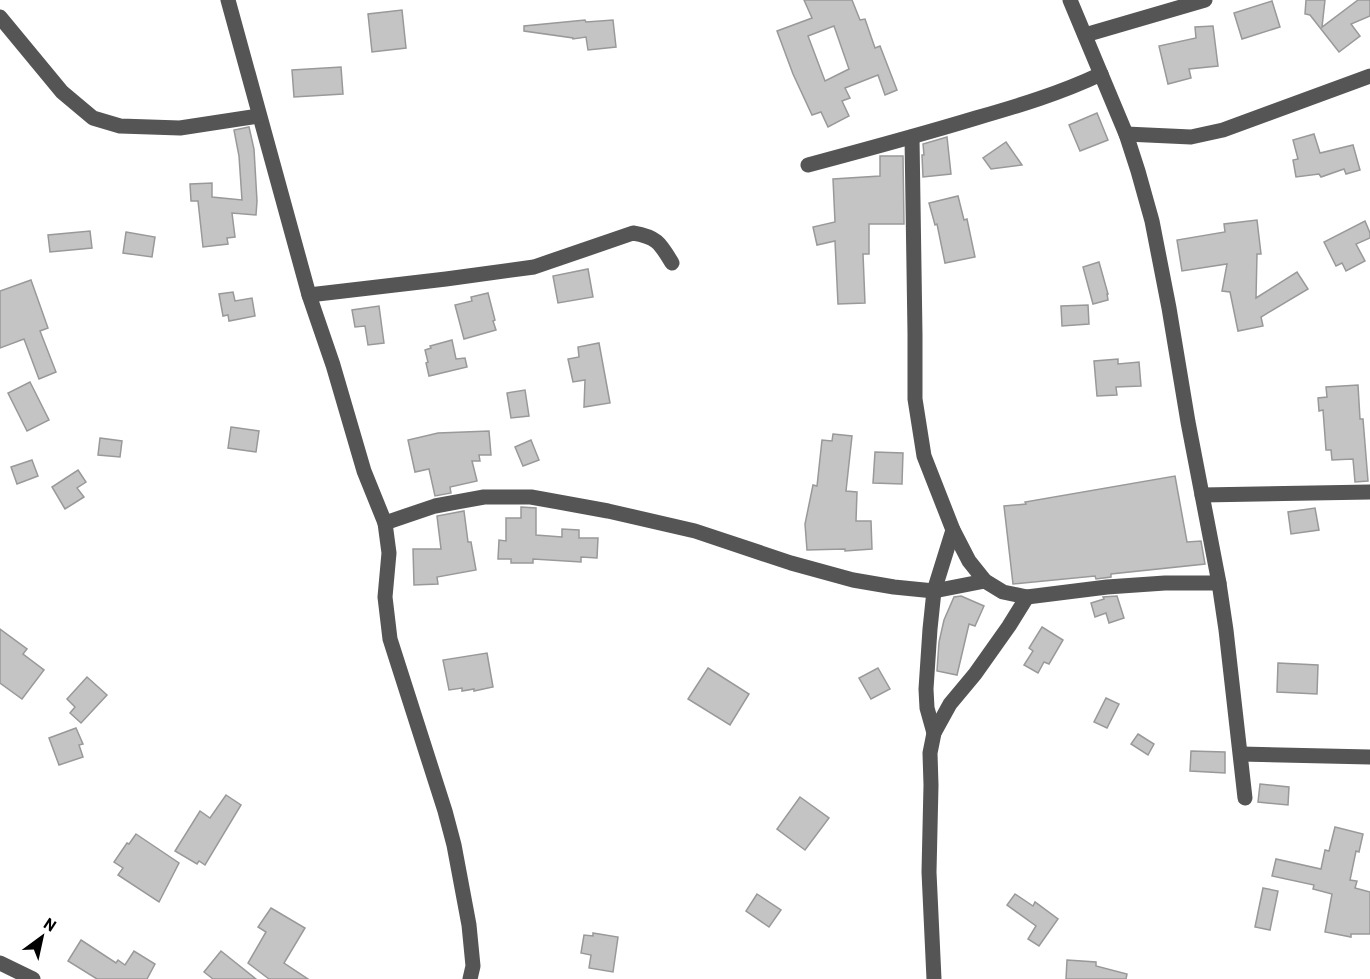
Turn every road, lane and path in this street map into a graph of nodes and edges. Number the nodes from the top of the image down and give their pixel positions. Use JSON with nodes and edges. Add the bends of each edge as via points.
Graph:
{"nodes":[{"id":1,"x":228,"y":0,"type":"edge"},
{"id":2,"x":1070,"y":0,"type":"edge"},
{"id":3,"x":1205,"y":0,"type":"edge"},
{"id":4,"x":0,"y":17,"type":"edge"},
{"id":5,"x":1085,"y":35,"type":"junction"},
{"id":6,"x":1101,"y":74,"type":"junction"},
{"id":7,"x":1370,"y":76,"type":"edge"},
{"id":8,"x":259,"y":116,"type":"junction"},
{"id":9,"x":1126,"y":134,"type":"junction"},
{"id":10,"x":912,"y":137,"type":"junction"},
{"id":11,"x":808,"y":165,"type":"dead end"},
{"id":12,"x":672,"y":263,"type":"dead end"},
{"id":13,"x":309,"y":295,"type":"junction"},
{"id":14,"x":1370,"y":492,"type":"edge"},
{"id":15,"x":1202,"y":495,"type":"junction"},
{"id":16,"x":386,"y":523,"type":"junction"},
{"id":17,"x":953,"y":530,"type":"junction"},
{"id":18,"x":985,"y":581,"type":"junction"},
{"id":19,"x":1219,"y":583,"type":"junction"},
{"id":20,"x":934,"y":591,"type":"junction"},
{"id":21,"x":1027,"y":597,"type":"junction"},
{"id":22,"x":934,"y":733,"type":"junction"},
{"id":23,"x":1241,"y":754,"type":"junction"},
{"id":24,"x":1370,"y":757,"type":"edge"},
{"id":25,"x":1245,"y":798,"type":"dead end"},
{"id":26,"x":9,"y":970,"type":"edge"},
{"id":27,"x":33,"y":979,"type":"edge"},
{"id":28,"x":470,"y":979,"type":"edge"},
{"id":29,"x":934,"y":979,"type":"edge"}],
"edges":[{"from":1,"to":8,"type":"street"},
{"from":2,"to":5,"type":"street"},
{"from":3,"to":5,"type":"street"},
{"from":4,"to":8,"type":"street","via":[[62,92],[93,118],[120,126],[180,128]]},
{"from":5,"to":6,"type":"street"},
{"from":6,"to":9,"type":"street"},
{"from":6,"to":10,"type":"street","via":[[1016,106]]},
{"from":7,"to":9,"type":"street","via":[[1223,130],[1191,136]]},
{"from":8,"to":13,"type":"street"},
{"from":9,"to":15,"type":"street","via":[[1152,221]]},
{"from":10,"to":11,"type":"street"},
{"from":10,"to":17,"type":"street","via":[[915,399],[924,456]]},
{"from":12,"to":13,"type":"street","via":[[661,243],[633,233],[534,267]]},
{"from":13,"to":16,"type":"street","via":[[364,471]]},
{"from":14,"to":15,"type":"street"},
{"from":15,"to":19,"type":"street"},
{"from":16,"to":20,"type":"street","via":[[435,506],[484,497],[531,497],[695,531],[853,580]]},
{"from":16,"to":28,"type":"street","via":[[385,597],[390,639],[454,844],[469,925],[473,966]]},
{"from":17,"to":18,"type":"street"},
{"from":17,"to":20,"type":"street"},
{"from":18,"to":20,"type":"street"},
{"from":18,"to":21,"type":"street","via":[[1003,592]]},
{"from":19,"to":21,"type":"street","via":[[1107,587]]},
{"from":19,"to":23,"type":"street"},
{"from":20,"to":22,"type":"street","via":[[926,669],[927,708]]},
{"from":21,"to":22,"type":"street"},
{"from":22,"to":29,"type":"street","via":[[930,753],[929,872]]},
{"from":23,"to":24,"type":"street"},
{"from":23,"to":25,"type":"street"},
{"from":26,"to":27,"type":"street"}]}
